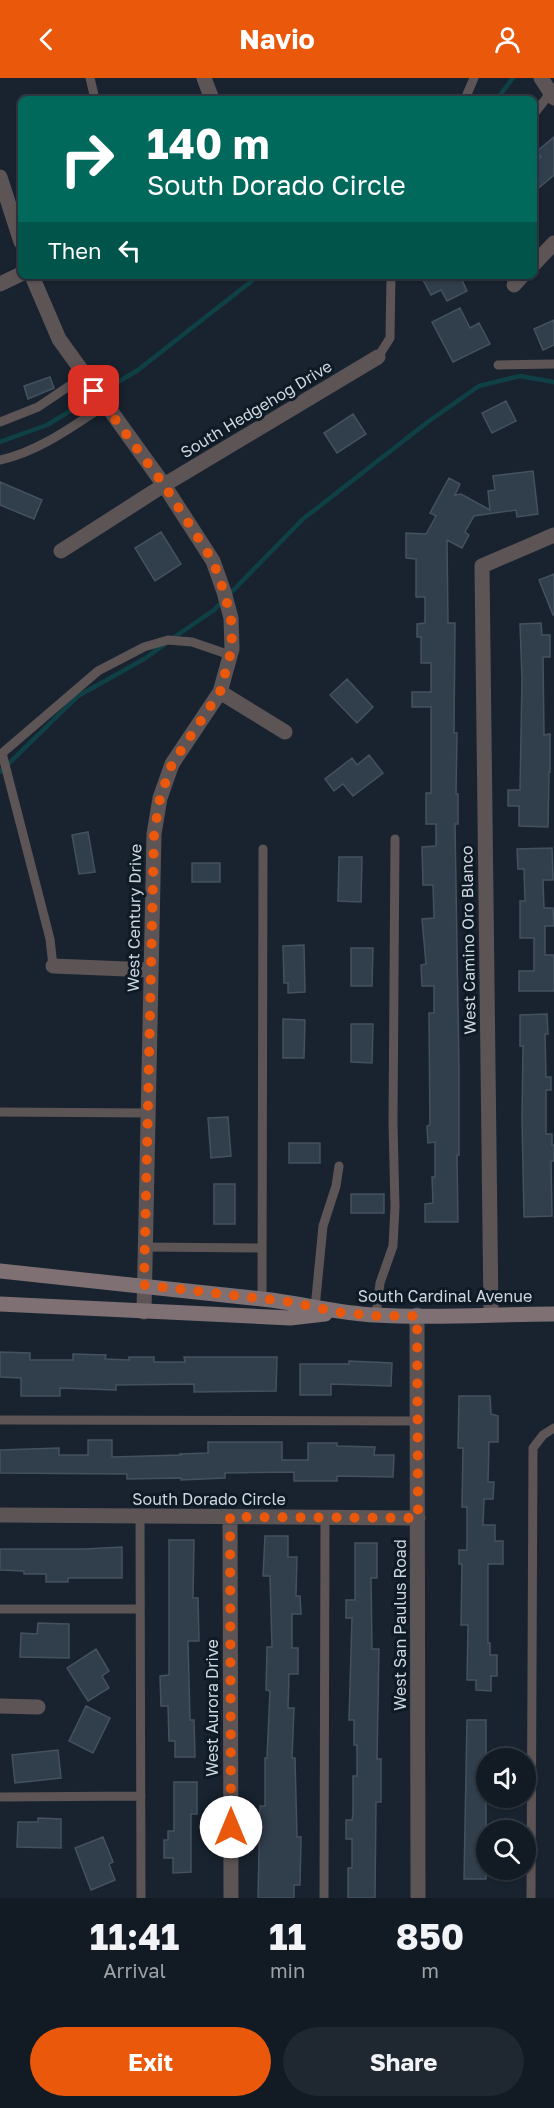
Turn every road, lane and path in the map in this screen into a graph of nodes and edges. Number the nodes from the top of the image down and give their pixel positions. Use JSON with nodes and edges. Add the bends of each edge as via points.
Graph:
{"nodes":[{"id":1,"x":90,"y":78,"type":"edge"},
{"id":2,"x":204,"y":78,"type":"edge"},
{"id":3,"x":474,"y":78,"type":"edge"},
{"id":4,"x":541,"y":78,"type":"edge"},
{"id":5,"x":553,"y":93,"type":"edge"},
{"id":6,"x":94,"y":96,"type":"edge"},
{"id":7,"x":211,"y":96,"type":"edge"},
{"id":8,"x":466,"y":96,"type":"edge"},
{"id":9,"x":537,"y":111,"type":"edge"},
{"id":10,"x":0,"y":177,"type":"edge"},
{"id":11,"x":18,"y":232,"type":"edge"},
{"id":12,"x":554,"y":243,"type":"edge"},
{"id":13,"x":537,"y":261,"type":"edge"},
{"id":14,"x":18,"y":275,"type":"edge"},
{"id":15,"x":33,"y":279,"type":"edge"},
{"id":16,"x":390,"y":279,"type":"edge"},
{"id":17,"x":0,"y":284,"type":"edge"},
{"id":18,"x":378,"y":357,"type":"joint"},
{"id":19,"x":498,"y":364,"type":"dead end"},
{"id":20,"x":554,"y":364,"type":"edge"},
{"id":21,"x":84,"y":376,"type":"junction"},
{"id":22,"x":105,"y":405,"type":"junction"},
{"id":23,"x":0,"y":422,"type":"edge"},
{"id":24,"x":0,"y":460,"type":"edge"},
{"id":25,"x":164,"y":485,"type":"junction"},
{"id":26,"x":554,"y":535,"type":"edge"},
{"id":27,"x":61,"y":551,"type":"dead end"},
{"id":28,"x":230,"y":655,"type":"junction"},
{"id":29,"x":220,"y":692,"type":"junction"},
{"id":30,"x":285,"y":732,"type":"dead end"},
{"id":31,"x":1,"y":754,"type":"edge"},
{"id":32,"x":395,"y":839,"type":"dead end"},
{"id":33,"x":263,"y":849,"type":"dead end"},
{"id":34,"x":53,"y":966,"type":"joint"},
{"id":35,"x":151,"y":970,"type":"junction"},
{"id":36,"x":0,"y":1112,"type":"edge"},
{"id":37,"x":148,"y":1113,"type":"junction"},
{"id":38,"x":339,"y":1166,"type":"dead end"},
{"id":39,"x":145,"y":1247,"type":"junction"},
{"id":40,"x":262,"y":1248,"type":"junction"},
{"id":41,"x":0,"y":1271,"type":"edge"},
{"id":42,"x":144,"y":1285,"type":"junction"},
{"id":43,"x":262,"y":1299,"type":"junction"},
{"id":44,"x":0,"y":1304,"type":"edge"},
{"id":45,"x":315,"y":1308,"type":"junction"},
{"id":46,"x":144,"y":1312,"type":"junction"},
{"id":47,"x":337,"y":1312,"type":"junction"},
{"id":48,"x":490,"y":1314,"type":"junction"},
{"id":49,"x":554,"y":1314,"type":"edge"},
{"id":50,"x":376,"y":1316,"type":"junction"},
{"id":51,"x":417,"y":1316,"type":"junction"},
{"id":52,"x":0,"y":1420,"type":"edge"},
{"id":53,"x":418,"y":1421,"type":"junction"},
{"id":54,"x":554,"y":1428,"type":"edge"},
{"id":55,"x":0,"y":1515,"type":"edge"},
{"id":56,"x":140,"y":1516,"type":"junction"},
{"id":57,"x":230,"y":1517,"type":"junction"},
{"id":58,"x":325,"y":1518,"type":"junction"},
{"id":59,"x":418,"y":1518,"type":"junction"},
{"id":60,"x":0,"y":1609,"type":"edge"},
{"id":61,"x":141,"y":1609,"type":"junction"},
{"id":62,"x":0,"y":1706,"type":"edge"},
{"id":63,"x":38,"y":1707,"type":"dead end"},
{"id":64,"x":141,"y":1796,"type":"junction"},
{"id":65,"x":0,"y":1797,"type":"edge"},
{"id":66,"x":141,"y":1898,"type":"edge"},
{"id":67,"x":231,"y":1898,"type":"edge"},
{"id":68,"x":324,"y":1898,"type":"edge"},
{"id":69,"x":418,"y":1898,"type":"edge"},
{"id":70,"x":531,"y":1898,"type":"edge"}],
"edges":[{"from":1,"to":6,"type":"lane"},
{"from":2,"to":7,"type":"street"},
{"from":3,"to":8,"type":"lane"},
{"from":4,"to":5,"type":"street"},
{"from":5,"to":9,"type":"lane"},
{"from":10,"to":11,"type":"street"},
{"from":12,"to":13,"type":"street"},
{"from":14,"to":17,"type":"street"},
{"from":15,"to":21,"type":"street","name":"West Century Drive","via":[[59,339]]},
{"from":16,"to":18,"type":"lane","via":[[390,338]]},
{"from":18,"to":25,"type":"street","name":"South Hedgehog Drive"},
{"from":19,"to":20,"type":"lane"},
{"from":21,"to":22,"type":"street","name":"West Century Drive"},
{"from":21,"to":23,"type":"lane","via":[[38,407]]},
{"from":22,"to":24,"type":"lane","via":[[58,435]]},
{"from":22,"to":25,"type":"street","name":"West Century Drive"},
{"from":25,"to":27,"type":"street","name":"South Hedgehog Drive"},
{"from":25,"to":28,"type":"street","name":"West Century Drive","via":[[217,571],[231,618]]},
{"from":26,"to":48,"type":"street","name":"West Camino Oro Blanco","via":[[482,566]]},
{"from":28,"to":29,"type":"street","name":"West Century Drive"},
{"from":28,"to":31,"type":"lane","via":[[192,642],[168,640],[144,647],[98,671]]},
{"from":29,"to":30,"type":"street"},
{"from":29,"to":35,"type":"street","name":"West Century Drive","via":[[172,764],[160,798],[154,834]]},
{"from":31,"to":34,"type":"lane","via":[[50,939]]},
{"from":32,"to":50,"type":"lane","via":[[395,1208],[393,1246]]},
{"from":33,"to":40,"type":"lane"},
{"from":34,"to":35,"type":"street"},
{"from":35,"to":37,"type":"street","name":"West Century Drive"},
{"from":36,"to":37,"type":"lane"},
{"from":37,"to":39,"type":"street","name":"West Century Drive"},
{"from":38,"to":45,"type":"lane","via":[[323,1226]]},
{"from":39,"to":40,"type":"lane"},
{"from":39,"to":42,"type":"street","name":"West Century Drive"},
{"from":40,"to":43,"type":"lane"},
{"from":41,"to":42,"type":"main road","name":"South Cardinal Avenue"},
{"from":42,"to":43,"type":"main road","name":"South Cardinal Avenue"},
{"from":42,"to":46,"type":"street","name":"West Century Drive"},
{"from":43,"to":45,"type":"main road","name":"South Cardinal Avenue"},
{"from":44,"to":46,"type":"main road","name":"South Cardinal Avenue"},
{"from":45,"to":47,"type":"main road","name":"South Cardinal Avenue"},
{"from":46,"to":47,"type":"main road","name":"South Cardinal Avenue","via":[[290,1318]]},
{"from":47,"to":50,"type":"main road","name":"South Cardinal Avenue"},
{"from":48,"to":49,"type":"main road","name":"South Cardinal Avenue"},
{"from":48,"to":51,"type":"main road","name":"South Cardinal Avenue"},
{"from":50,"to":51,"type":"main road","name":"South Cardinal Avenue"},
{"from":51,"to":53,"type":"street","name":"West San Paulus Road"},
{"from":52,"to":53,"type":"lane"},
{"from":53,"to":59,"type":"street","name":"West San Paulus Road"},
{"from":54,"to":70,"type":"lane","via":[[533,1448]]},
{"from":55,"to":56,"type":"street","name":"South Dorado Circle"},
{"from":56,"to":57,"type":"street","name":"South Dorado Circle"},
{"from":56,"to":61,"type":"lane"},
{"from":57,"to":58,"type":"street","name":"South Dorado Circle"},
{"from":57,"to":67,"type":"street","name":"West Aurora Drive"},
{"from":58,"to":59,"type":"street","name":"South Dorado Circle"},
{"from":58,"to":68,"type":"lane"},
{"from":59,"to":69,"type":"street","name":"West San Paulus Road"},
{"from":60,"to":61,"type":"lane"},
{"from":61,"to":64,"type":"lane"},
{"from":62,"to":63,"type":"street"},
{"from":64,"to":65,"type":"lane"},
{"from":64,"to":66,"type":"lane"}]}
